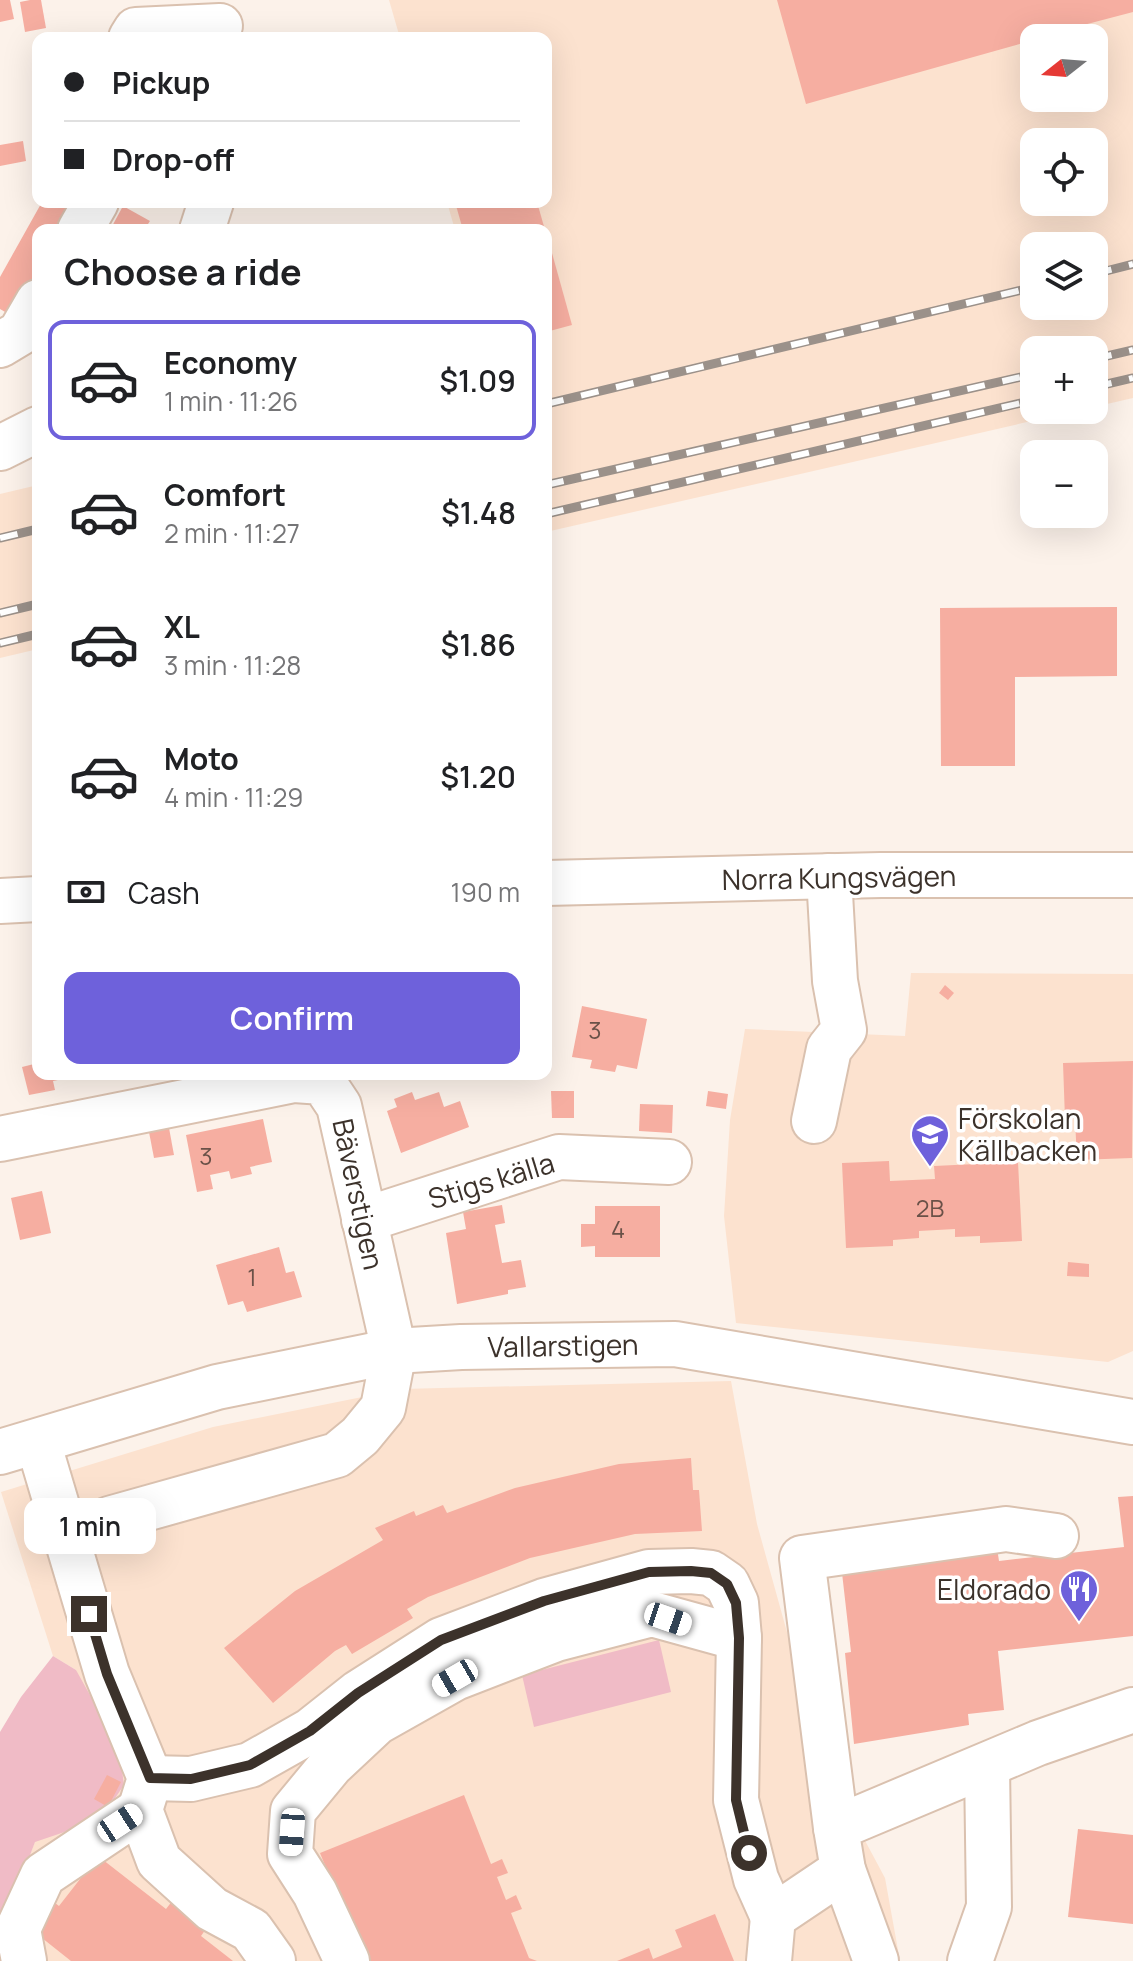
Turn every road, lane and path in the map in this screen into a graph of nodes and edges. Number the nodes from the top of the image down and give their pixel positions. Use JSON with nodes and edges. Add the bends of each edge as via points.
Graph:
{"nodes":[{"id":1,"x":221,"y":21,"type":"edge"},
{"id":2,"x":135,"y":32,"type":"edge"},
{"id":3,"x":32,"y":312,"type":"edge"},
{"id":4,"x":0,"y":345,"type":"edge"},
{"id":5,"x":32,"y":432,"type":"edge"},
{"id":6,"x":0,"y":448,"type":"edge"},
{"id":7,"x":1133,"y":875,"type":"edge"},
{"id":8,"x":829,"y":876,"type":"junction"},
{"id":9,"x":552,"y":883,"type":"edge"},
{"id":10,"x":32,"y":899,"type":"edge"},
{"id":11,"x":0,"y":901,"type":"edge"},
{"id":12,"x":814,"y":1121,"type":"dead end"},
{"id":13,"x":0,"y":1139,"type":"edge"},
{"id":14,"x":669,"y":1162,"type":"dead end"},
{"id":15,"x":364,"y":1220,"type":"junction"},
{"id":16,"x":394,"y":1351,"type":"junction"},
{"id":17,"x":1133,"y":1387,"type":"edge"},
{"id":18,"x":1113,"y":1418,"type":"edge"},
{"id":19,"x":19,"y":1447,"type":"edge"},
{"id":20,"x":109,"y":1519,"type":"dead end"},
{"id":21,"x":1056,"y":1536,"type":"dead end"},
{"id":22,"x":739,"y":1638,"type":"junction"},
{"id":23,"x":1133,"y":1710,"type":"edge"},
{"id":24,"x":987,"y":1766,"type":"junction"},
{"id":25,"x":145,"y":1794,"type":"junction"},
{"id":26,"x":836,"y":1828,"type":"junction"},
{"id":27,"x":843,"y":1870,"type":"junction"},
{"id":28,"x":773,"y":1917,"type":"junction"},
{"id":29,"x":24,"y":1961,"type":"edge"},
{"id":30,"x":273,"y":1961,"type":"edge"},
{"id":31,"x":347,"y":1961,"type":"edge"},
{"id":32,"x":769,"y":1961,"type":"edge"},
{"id":33,"x":876,"y":1961,"type":"edge"},
{"id":34,"x":970,"y":1961,"type":"edge"}],
"edges":[{"from":1,"to":2,"type":"street"},
{"from":3,"to":4,"type":"street","via":[[20,333]]},
{"from":5,"to":6,"type":"street"},
{"from":7,"to":8,"type":"street","name":"Norra Kungsvägen"},
{"from":8,"to":9,"type":"street","name":"Norra Kungsvägen"},
{"from":8,"to":12,"type":"street","via":[[835,981],[844,1030],[829,1049]]},
{"from":10,"to":11,"type":"street"},
{"from":13,"to":15,"type":"street","name":"Bäverstigen","via":[[294,1080],[323,1082],[339,1106]]},
{"from":14,"to":15,"type":"street","name":"Stigs källa","via":[[559,1157]]},
{"from":15,"to":16,"type":"street","name":"Bäverstigen"},
{"from":16,"to":18,"type":"street","name":"Vallarstigen","via":[[675,1344]]},
{"from":16,"to":19,"type":"street","name":"Vallarstigen","via":[[217,1387]]},
{"from":16,"to":20,"type":"street","via":[[383,1408],[337,1455]]},
{"from":17,"to":18,"type":"street"},
{"from":19,"to":25,"type":"street","via":[[107,1674]]},
{"from":21,"to":26,"type":"street","via":[[1006,1529],[802,1558]]},
{"from":22,"to":25,"type":"street","via":[[736,1603],[727,1584],[711,1573],[649,1572],[544,1601],[441,1640],[310,1731],[250,1765]]},
{"from":22,"to":28,"type":"street","via":[[736,1800],[756,1879]]},
{"from":22,"to":31,"type":"street","via":[[652,1614],[556,1639],[455,1678],[377,1722],[293,1811],[290,1854]]},
{"from":23,"to":24,"type":"street"},
{"from":24,"to":26,"type":"street"},
{"from":24,"to":34,"type":"street","via":[[989,1907]]},
{"from":25,"to":29,"type":"street","via":[[43,1875],[18,1929]]},
{"from":25,"to":30,"type":"street","via":[[159,1861],[212,1909],[251,1930]]},
{"from":26,"to":27,"type":"street"},
{"from":27,"to":28,"type":"street"},
{"from":27,"to":33,"type":"street"},
{"from":28,"to":32,"type":"street"}]}
